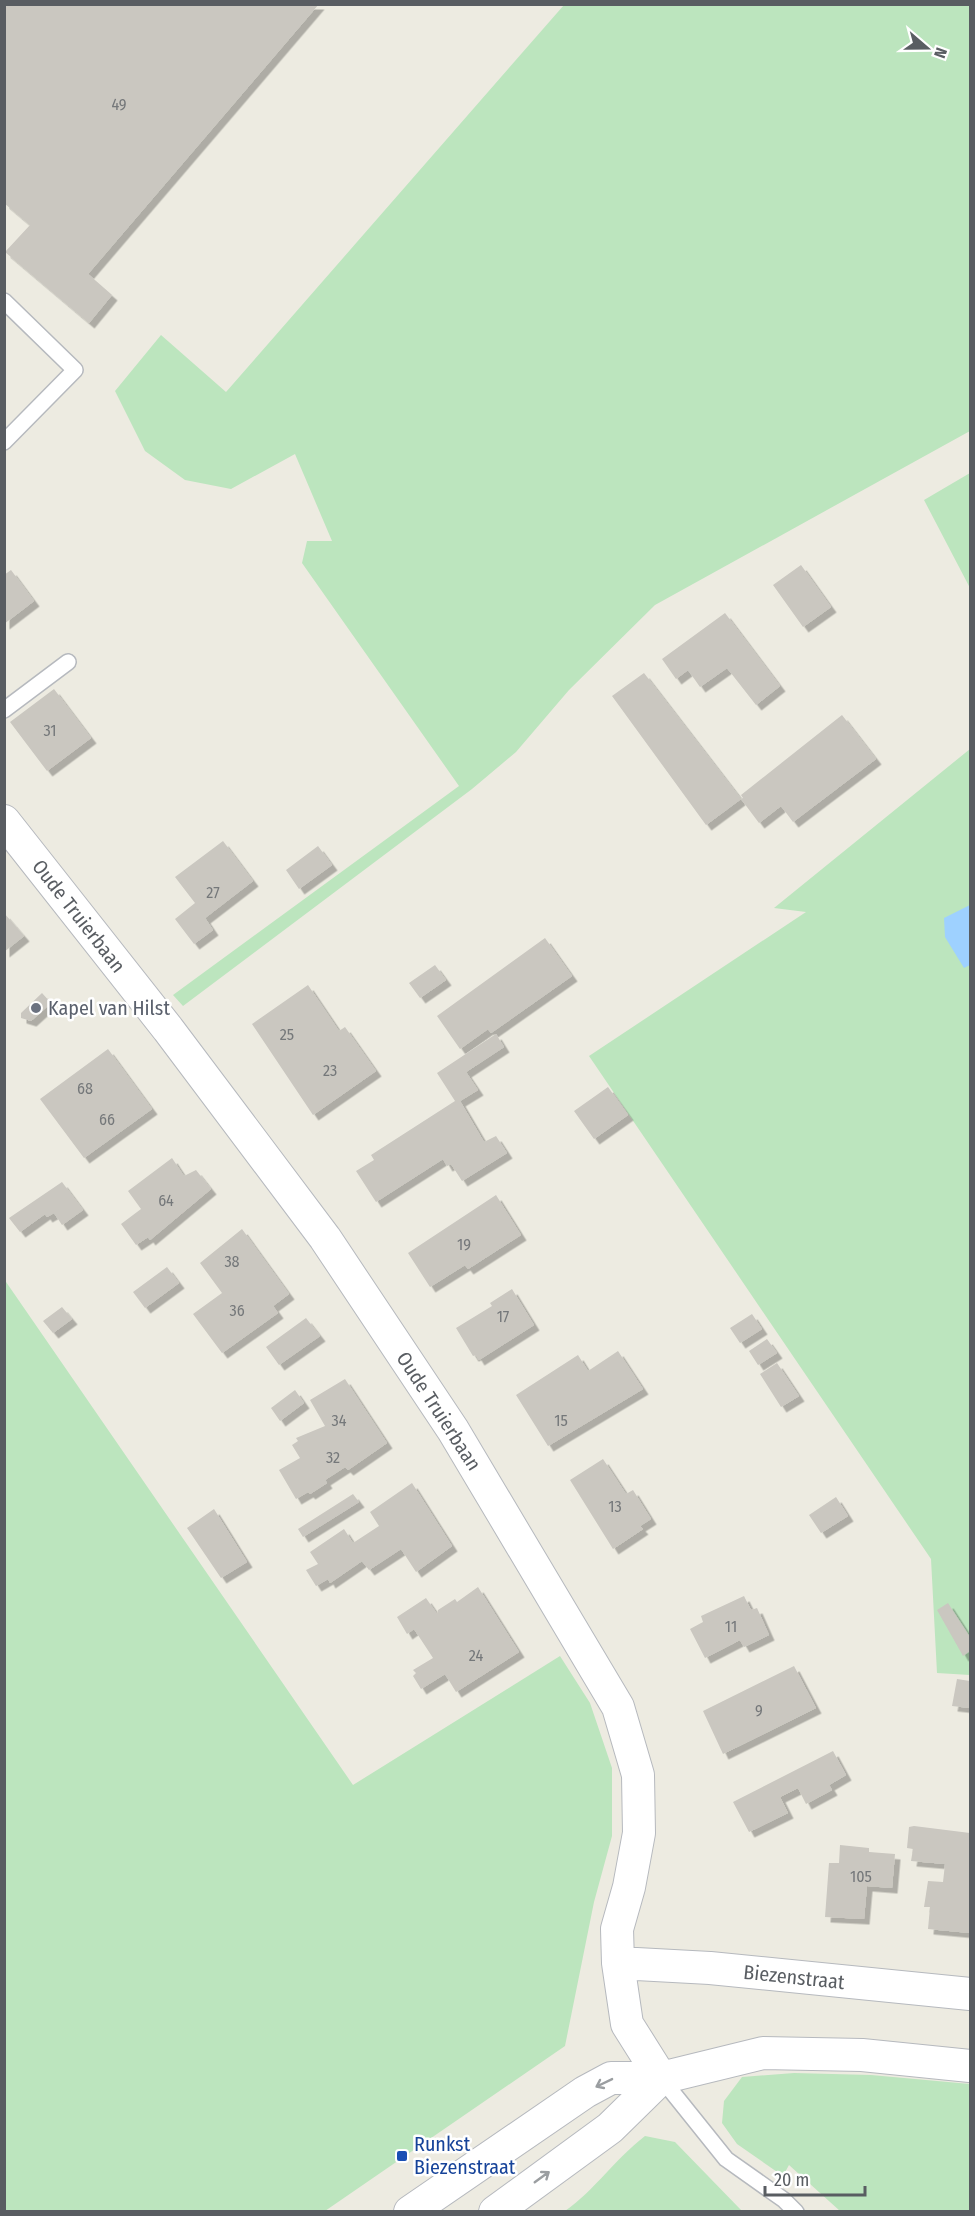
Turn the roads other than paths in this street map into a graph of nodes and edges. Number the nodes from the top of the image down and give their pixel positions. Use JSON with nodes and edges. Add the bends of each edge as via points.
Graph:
{"nodes":[{"id":1,"x":4,"y":301,"type":"edge"},
{"id":2,"x":4,"y":442,"type":"edge"},
{"id":3,"x":68,"y":662,"type":"dead end"},
{"id":4,"x":4,"y":710,"type":"edge"},
{"id":5,"x":4,"y":821,"type":"edge"},
{"id":6,"x":618,"y":1963,"type":"junction"},
{"id":7,"x":970,"y":1994,"type":"edge"},
{"id":8,"x":970,"y":2066,"type":"edge"},
{"id":9,"x":661,"y":2078,"type":"junction"},
{"id":10,"x":410,"y":2211,"type":"edge"},
{"id":11,"x":495,"y":2211,"type":"edge"},
{"id":12,"x":796,"y":2211,"type":"edge"}],
"edges":[{"from":1,"to":2,"type":"lane","via":[[75,370]]},
{"from":3,"to":4,"type":"lane"},
{"from":5,"to":6,"type":"street","name":"Oude Truierbaan","via":[[168,1029],[325,1238],[453,1430],[618,1707],[638,1775],[639,1833],[616,1929]]},
{"from":6,"to":7,"type":"street","name":"Biezenstraat","via":[[710,1968]]},
{"from":6,"to":9,"type":"street","name":"Oude Truierbaan","via":[[627,2024]]},
{"from":8,"to":9,"type":"street","via":[[862,2055],[763,2053]]},
{"from":9,"to":10,"type":"street","one_way":true,"via":[[611,2078]]},
{"from":11,"to":9,"type":"street","one_way":true,"via":[[610,2128]]},
{"from":9,"to":12,"type":"lane","via":[[726,2159]]}]}
